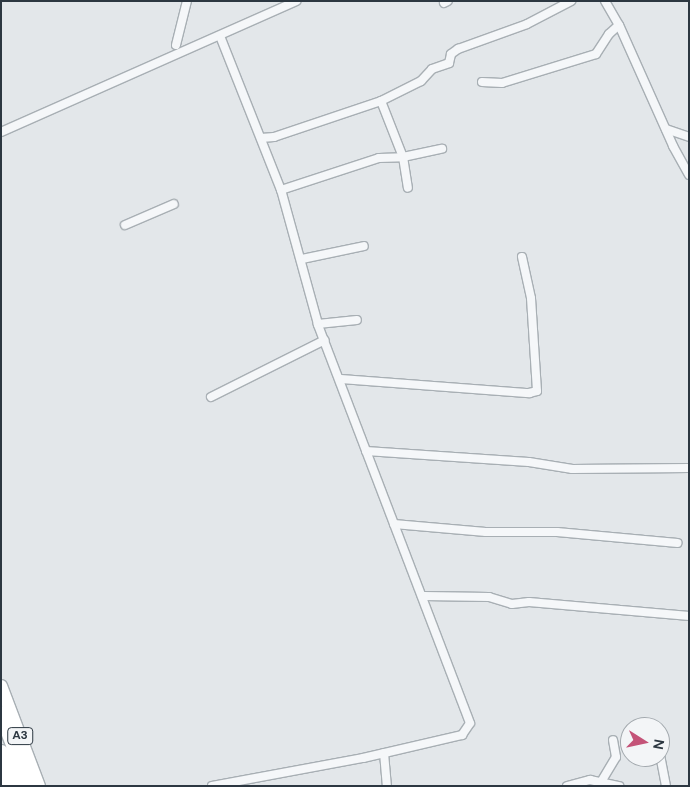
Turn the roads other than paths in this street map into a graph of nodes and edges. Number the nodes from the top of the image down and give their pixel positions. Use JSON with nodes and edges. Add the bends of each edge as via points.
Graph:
{"nodes":[{"id":1,"x":187,"y":1,"type":"edge"},
{"id":2,"x":296,"y":1,"type":"edge"},
{"id":3,"x":571,"y":1,"type":"edge"},
{"id":4,"x":604,"y":1,"type":"edge"},
{"id":5,"x":619,"y":25,"type":"junction"},
{"id":6,"x":220,"y":36,"type":"junction"},
{"id":7,"x":176,"y":45,"type":"dead end"},
{"id":8,"x":482,"y":82,"type":"dead end"},
{"id":9,"x":381,"y":101,"type":"junction"},
{"id":10,"x":666,"y":129,"type":"junction"},
{"id":11,"x":1,"y":132,"type":"edge"},
{"id":12,"x":689,"y":137,"type":"edge"},
{"id":13,"x":262,"y":138,"type":"junction"},
{"id":14,"x":442,"y":149,"type":"dead end"},
{"id":15,"x":403,"y":157,"type":"junction"},
{"id":16,"x":689,"y":175,"type":"edge"},
{"id":17,"x":408,"y":188,"type":"dead end"},
{"id":18,"x":281,"y":190,"type":"junction"},
{"id":19,"x":174,"y":204,"type":"dead end"},
{"id":20,"x":125,"y":225,"type":"dead end"},
{"id":21,"x":364,"y":246,"type":"dead end"},
{"id":22,"x":522,"y":257,"type":"dead end"},
{"id":23,"x":302,"y":259,"type":"junction"},
{"id":24,"x":357,"y":320,"type":"dead end"},
{"id":25,"x":318,"y":324,"type":"junction"},
{"id":26,"x":324,"y":340,"type":"junction"},
{"id":27,"x":340,"y":379,"type":"junction"},
{"id":28,"x":211,"y":397,"type":"dead end"},
{"id":29,"x":366,"y":451,"type":"junction"},
{"id":30,"x":689,"y":468,"type":"edge"},
{"id":31,"x":394,"y":524,"type":"junction"},
{"id":32,"x":677,"y":543,"type":"dead end"},
{"id":33,"x":424,"y":596,"type":"junction"},
{"id":34,"x":689,"y":616,"type":"edge"},
{"id":35,"x":1,"y":686,"type":"edge"},
{"id":36,"x":1,"y":713,"type":"edge"},
{"id":37,"x":613,"y":740,"type":"dead end"},
{"id":38,"x":1,"y":752,"type":"edge"},
{"id":39,"x":384,"y":753,"type":"junction"},
{"id":40,"x":662,"y":767,"type":"edge"},
{"id":41,"x":1,"y":775,"type":"edge"},
{"id":42,"x":601,"y":782,"type":"junction"},
{"id":43,"x":5,"y":786,"type":"edge"},
{"id":44,"x":14,"y":786,"type":"edge"},
{"id":45,"x":29,"y":786,"type":"edge"},
{"id":46,"x":39,"y":786,"type":"edge"},
{"id":47,"x":212,"y":786,"type":"edge"},
{"id":48,"x":386,"y":786,"type":"edge"},
{"id":49,"x":567,"y":786,"type":"edge"},
{"id":50,"x":620,"y":786,"type":"edge"},
{"id":51,"x":666,"y":786,"type":"edge"}],
"edges":[{"from":1,"to":7,"type":"street"},
{"from":2,"to":6,"type":"street"},
{"from":3,"to":9,"type":"street","via":[[527,24],[458,49],[451,54],[449,63],[432,69],[421,80]]},
{"from":4,"to":5,"type":"street"},
{"from":5,"to":8,"type":"street","via":[[596,54],[502,83]]},
{"from":5,"to":10,"type":"street"},
{"from":6,"to":11,"type":"street"},
{"from":6,"to":13,"type":"street"},
{"from":9,"to":13,"type":"street","via":[[274,138]]},
{"from":9,"to":15,"type":"street"},
{"from":10,"to":12,"type":"street"},
{"from":10,"to":16,"type":"street"},
{"from":13,"to":18,"type":"street"},
{"from":14,"to":15,"type":"street"},
{"from":15,"to":17,"type":"street"},
{"from":15,"to":18,"type":"street","via":[[379,158]]},
{"from":18,"to":23,"type":"street"},
{"from":19,"to":20,"type":"street"},
{"from":21,"to":23,"type":"street"},
{"from":22,"to":27,"type":"street","via":[[531,298],[536,391]]},
{"from":23,"to":25,"type":"street"},
{"from":24,"to":25,"type":"street"},
{"from":25,"to":26,"type":"street"},
{"from":26,"to":27,"type":"street"},
{"from":26,"to":28,"type":"street"},
{"from":27,"to":29,"type":"street"},
{"from":29,"to":30,"type":"street","via":[[520,462],[572,470]]},
{"from":29,"to":31,"type":"street"},
{"from":31,"to":32,"type":"street","via":[[486,532],[558,532]]},
{"from":31,"to":33,"type":"street"},
{"from":33,"to":34,"type":"street","via":[[483,596],[512,604],[529,602]]},
{"from":33,"to":39,"type":"street","via":[[470,723],[462,735]]},
{"from":35,"to":46,"type":"main road","number":"A3"},
{"from":36,"to":45,"type":"highway","number":"A3"},
{"from":37,"to":42,"type":"street","via":[[616,757]]},
{"from":38,"to":44,"type":"highway","number":"A3"},
{"from":39,"to":47,"type":"street"},
{"from":39,"to":48,"type":"street"},
{"from":40,"to":51,"type":"street"},
{"from":41,"to":43,"type":"main road"},
{"from":42,"to":49,"type":"street","via":[[578,781]]},
{"from":42,"to":50,"type":"street"}]}
